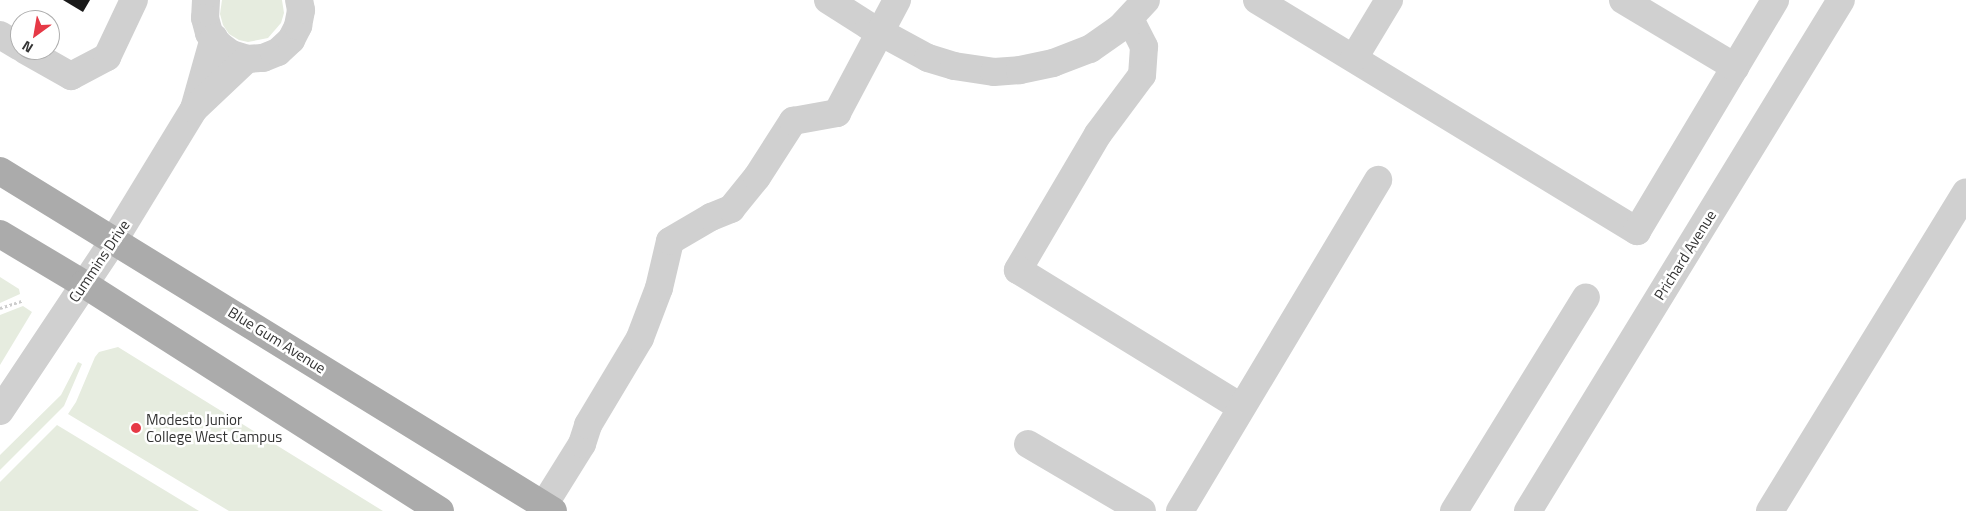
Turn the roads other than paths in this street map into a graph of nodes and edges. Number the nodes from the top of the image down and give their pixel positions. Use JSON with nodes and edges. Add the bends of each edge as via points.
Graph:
{"nodes":[{"id":1,"x":134,"y":0,"type":"edge"},
{"id":2,"x":206,"y":0,"type":"edge"},
{"id":3,"x":299,"y":0,"type":"edge"},
{"id":4,"x":828,"y":0,"type":"edge"},
{"id":5,"x":897,"y":0,"type":"edge"},
{"id":6,"x":1257,"y":0,"type":"edge"},
{"id":7,"x":1389,"y":0,"type":"edge"},
{"id":8,"x":1623,"y":0,"type":"edge"},
{"id":9,"x":1775,"y":0,"type":"edge"},
{"id":10,"x":1842,"y":0,"type":"edge"},
{"id":11,"x":1138,"y":10,"type":"edge"},
{"id":12,"x":881,"y":32,"type":"junction"},
{"id":13,"x":214,"y":38,"type":"junction"},
{"id":14,"x":1354,"y":58,"type":"junction"},
{"id":15,"x":247,"y":59,"type":"junction"},
{"id":16,"x":43,"y":60,"type":"edge"},
{"id":17,"x":1735,"y":67,"type":"junction"},
{"id":18,"x":194,"y":109,"type":"junction"},
{"id":19,"x":0,"y":171,"type":"edge"},
{"id":20,"x":1378,"y":180,"type":"dead end"},
{"id":21,"x":1966,"y":193,"type":"edge"},
{"id":22,"x":0,"y":234,"type":"edge"},
{"id":23,"x":114,"y":240,"type":"junction"},
{"id":24,"x":84,"y":284,"type":"junction"},
{"id":25,"x":1586,"y":297,"type":"dead end"},
{"id":26,"x":1241,"y":407,"type":"junction"},
{"id":27,"x":0,"y":411,"type":"edge"},
{"id":28,"x":1028,"y":444,"type":"dead end"},
{"id":29,"x":549,"y":508,"type":"edge"},
{"id":30,"x":440,"y":511,"type":"edge"},
{"id":31,"x":1142,"y":511,"type":"edge"},
{"id":32,"x":1180,"y":511,"type":"edge"},
{"id":33,"x":1454,"y":511,"type":"edge"},
{"id":34,"x":1528,"y":511,"type":"edge"},
{"id":35,"x":1770,"y":511,"type":"edge"}],
"edges":[{"from":1,"to":16,"type":"street","via":[[107,57],[71,76]]},
{"from":2,"to":13,"type":"street","via":[[205,18]]},
{"from":3,"to":15,"type":"street","via":[[298,26],[291,40],[278,52],[263,58]]},
{"from":4,"to":12,"type":"street"},
{"from":5,"to":12,"type":"street"},
{"from":6,"to":14,"type":"street"},
{"from":7,"to":14,"type":"street"},
{"from":8,"to":17,"type":"street"},
{"from":9,"to":17,"type":"street"},
{"from":10,"to":34,"type":"street","name":"Prichard Avenue"},
{"from":11,"to":12,"type":"street","via":[[1090,48],[1053,64],[1020,70],[994,72],[954,66],[928,58]]},
{"from":11,"to":26,"type":"street","via":[[1144,47],[1142,75],[1098,134],[1018,270]]},
{"from":12,"to":29,"type":"street","via":[[837,113],[793,121],[757,178],[731,208],[670,241],[659,288],[640,338],[588,426]]},
{"from":13,"to":15,"type":"street","via":[[231,54]]},
{"from":13,"to":18,"type":"street","name":"Cummins Drive"},
{"from":14,"to":17,"type":"street","via":[[1637,231]]},
{"from":15,"to":18,"type":"street","name":"Cummins Drive"},
{"from":18,"to":23,"type":"street","name":"Cummins Drive"},
{"from":19,"to":23,"type":"main road","name":"Blue Gum Avenue"},
{"from":20,"to":26,"type":"street"},
{"from":21,"to":35,"type":"street"},
{"from":22,"to":24,"type":"main road"},
{"from":23,"to":24,"type":"street","name":"Cummins Drive"},
{"from":23,"to":29,"type":"main road","name":"Blue Gum Avenue"},
{"from":24,"to":27,"type":"street","name":"Cummins Drive"},
{"from":24,"to":30,"type":"main road"},
{"from":25,"to":33,"type":"street"},
{"from":26,"to":32,"type":"street"},
{"from":28,"to":31,"type":"street"}]}
